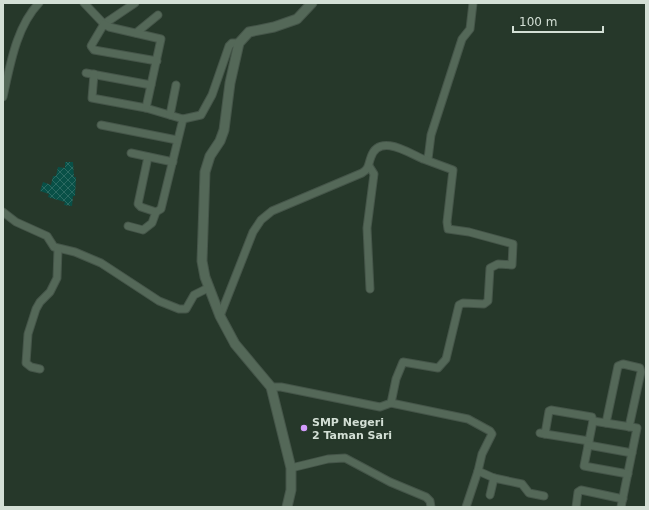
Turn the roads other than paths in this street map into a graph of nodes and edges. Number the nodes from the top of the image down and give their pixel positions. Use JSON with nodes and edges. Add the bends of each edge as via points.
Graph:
{"nodes":[{"id":1,"x":39,"y":3,"type":"edge"},
{"id":2,"x":95,"y":3,"type":"edge"},
{"id":3,"x":134,"y":3,"type":"edge"},
{"id":4,"x":312,"y":3,"type":"edge"},
{"id":5,"x":473,"y":3,"type":"edge"},
{"id":6,"x":86,"y":6,"type":"edge"},
{"id":7,"x":158,"y":15,"type":"dead end"},
{"id":8,"x":104,"y":24,"type":"junction"},
{"id":9,"x":136,"y":33,"type":"junction"},
{"id":10,"x":239,"y":43,"type":"junction"},
{"id":11,"x":157,"y":61,"type":"junction"},
{"id":12,"x":86,"y":73,"type":"dead end"},
{"id":13,"x":94,"y":74,"type":"junction"},
{"id":14,"x":151,"y":85,"type":"junction"},
{"id":15,"x":176,"y":85,"type":"dead end"},
{"id":16,"x":3,"y":97,"type":"edge"},
{"id":17,"x":146,"y":108,"type":"junction"},
{"id":18,"x":170,"y":115,"type":"junction"},
{"id":19,"x":183,"y":119,"type":"junction"},
{"id":20,"x":101,"y":125,"type":"dead end"},
{"id":21,"x":177,"y":140,"type":"junction"},
{"id":22,"x":132,"y":153,"type":"dead end"},
{"id":23,"x":148,"y":157,"type":"junction"},
{"id":24,"x":426,"y":160,"type":"junction"},
{"id":25,"x":173,"y":162,"type":"junction"},
{"id":26,"x":369,"y":166,"type":"junction"},
{"id":27,"x":3,"y":212,"type":"edge"},
{"id":28,"x":156,"y":212,"type":"junction"},
{"id":29,"x":128,"y":226,"type":"dead end"},
{"id":30,"x":58,"y":248,"type":"junction"},
{"id":31,"x":208,"y":288,"type":"junction"},
{"id":32,"x":370,"y":289,"type":"dead end"},
{"id":33,"x":220,"y":316,"type":"junction"},
{"id":34,"x":40,"y":369,"type":"dead end"},
{"id":35,"x":271,"y":388,"type":"junction"},
{"id":36,"x":391,"y":403,"type":"junction"},
{"id":37,"x":593,"y":421,"type":"junction"},
{"id":38,"x":606,"y":423,"type":"junction"},
{"id":39,"x":629,"y":427,"type":"junction"},
{"id":40,"x":589,"y":443,"type":"junction"},
{"id":41,"x":632,"y":453,"type":"junction"},
{"id":42,"x":291,"y":468,"type":"junction"},
{"id":43,"x":478,"y":471,"type":"junction"},
{"id":44,"x":628,"y":474,"type":"junction"},
{"id":45,"x":494,"y":478,"type":"junction"},
{"id":46,"x":490,"y":495,"type":"dead end"},
{"id":47,"x":544,"y":496,"type":"dead end"},
{"id":48,"x":623,"y":499,"type":"junction"},
{"id":49,"x":287,"y":507,"type":"edge"},
{"id":50,"x":431,"y":507,"type":"edge"},
{"id":51,"x":466,"y":507,"type":"edge"},
{"id":52,"x":576,"y":507,"type":"edge"},
{"id":53,"x":621,"y":507,"type":"edge"}],
"edges":[{"from":1,"to":16,"type":"street","via":[[17,43]]},
{"from":2,"to":6,"type":"street"},
{"from":3,"to":8,"type":"street"},
{"from":4,"to":10,"type":"street","via":[[297,19],[249,32]]},
{"from":5,"to":24,"type":"street","via":[[470,29],[462,39],[431,135]]},
{"from":6,"to":8,"type":"street"},
{"from":7,"to":9,"type":"street"},
{"from":8,"to":9,"type":"street"},
{"from":8,"to":11,"type":"street","via":[[91,46],[92,50]]},
{"from":9,"to":11,"type":"street","via":[[161,38]]},
{"from":10,"to":19,"type":"street","via":[[232,43],[229,46],[212,95],[201,115]]},
{"from":10,"to":31,"type":"street","via":[[230,83],[224,130],[210,156],[205,172],[202,261]]},
{"from":11,"to":14,"type":"street"},
{"from":12,"to":13,"type":"street"},
{"from":13,"to":14,"type":"street"},
{"from":13,"to":17,"type":"street","via":[[92,98]]},
{"from":14,"to":17,"type":"street"},
{"from":15,"to":18,"type":"street"},
{"from":17,"to":18,"type":"street"},
{"from":18,"to":19,"type":"street"},
{"from":19,"to":21,"type":"street"},
{"from":20,"to":21,"type":"street"},
{"from":21,"to":25,"type":"street"},
{"from":22,"to":23,"type":"street"},
{"from":23,"to":25,"type":"street"},
{"from":23,"to":28,"type":"street","via":[[138,204]]},
{"from":24,"to":26,"type":"street","via":[[395,147],[385,146],[373,153]]},
{"from":24,"to":36,"type":"street","via":[[453,170],[448,229],[513,244],[512,265],[492,265],[488,301],[484,304],[459,305],[446,359],[438,368],[402,362]]},
{"from":25,"to":28,"type":"street","via":[[161,210]]},
{"from":26,"to":32,"type":"street","via":[[374,174],[367,228]]},
{"from":26,"to":33,"type":"street","via":[[362,173],[272,211],[260,220]]},
{"from":27,"to":30,"type":"street","via":[[16,222],[48,236],[53,246]]},
{"from":28,"to":29,"type":"street","via":[[152,223],[143,230]]},
{"from":30,"to":31,"type":"street","via":[[101,263],[159,301],[179,309],[186,309],[194,295]]},
{"from":30,"to":34,"type":"street","via":[[57,278],[50,292],[36,309],[28,334],[26,364]]},
{"from":31,"to":33,"type":"street"},
{"from":33,"to":35,"type":"street","via":[[235,344]]},
{"from":35,"to":36,"type":"street","via":[[281,387],[380,407]]},
{"from":35,"to":42,"type":"street"},
{"from":36,"to":43,"type":"street","via":[[468,419],[490,431],[491,438],[484,450]]},
{"from":37,"to":38,"type":"street"},
{"from":37,"to":40,"type":"street"},
{"from":37,"to":40,"type":"street","via":[[592,417],[550,410],[542,433]]},
{"from":38,"to":39,"type":"street"},
{"from":38,"to":39,"type":"street","via":[[618,366],[623,364],[640,368],[642,372]]},
{"from":39,"to":41,"type":"street","via":[[637,428]]},
{"from":40,"to":41,"type":"street"},
{"from":40,"to":44,"type":"street","via":[[584,466]]},
{"from":41,"to":44,"type":"street"},
{"from":42,"to":49,"type":"street","via":[[291,490]]},
{"from":42,"to":50,"type":"street","via":[[328,459],[345,458],[390,482],[426,497]]},
{"from":43,"to":45,"type":"street"},
{"from":43,"to":51,"type":"street"},
{"from":44,"to":48,"type":"street"},
{"from":45,"to":46,"type":"street"},
{"from":45,"to":47,"type":"street","via":[[520,483],[526,486],[529,493]]},
{"from":48,"to":52,"type":"street","via":[[581,490],[578,492]]},
{"from":48,"to":53,"type":"street"}]}
